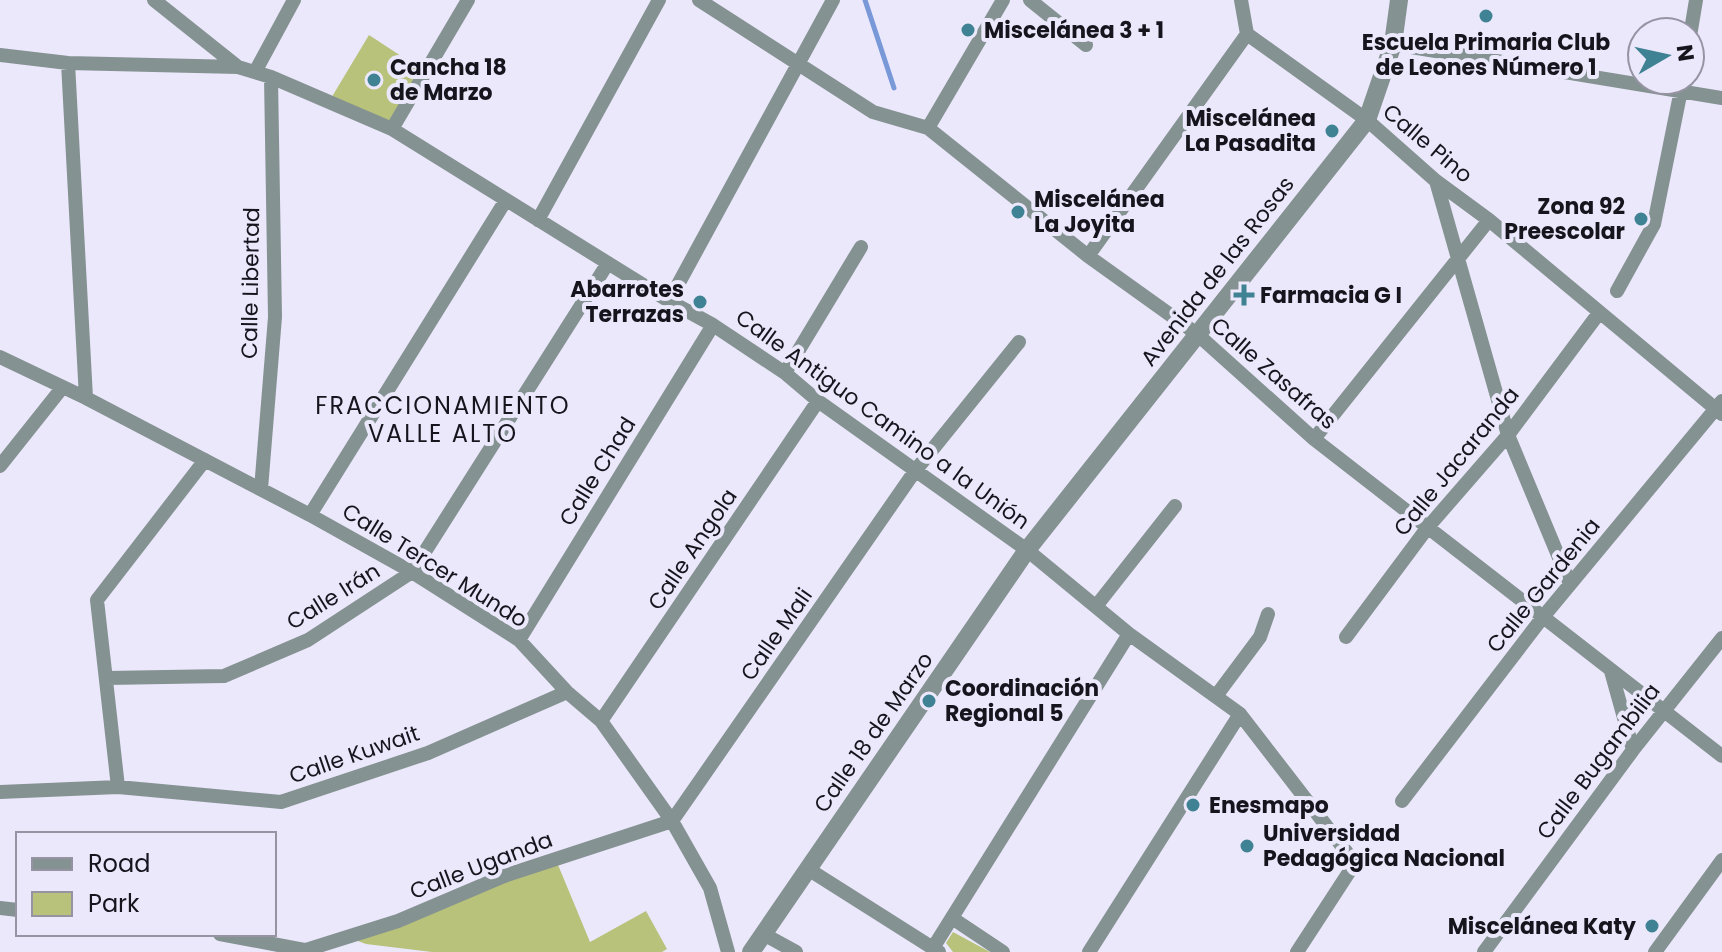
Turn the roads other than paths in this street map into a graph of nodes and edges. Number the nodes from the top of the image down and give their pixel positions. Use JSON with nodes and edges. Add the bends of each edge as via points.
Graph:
{"nodes":[{"id":1,"x":154,"y":0,"type":"edge"},
{"id":2,"x":294,"y":0,"type":"edge"},
{"id":3,"x":468,"y":0,"type":"edge"},
{"id":4,"x":659,"y":0,"type":"edge"},
{"id":5,"x":699,"y":0,"type":"edge"},
{"id":6,"x":833,"y":0,"type":"edge"},
{"id":7,"x":1003,"y":0,"type":"edge"},
{"id":8,"x":1030,"y":0,"type":"edge"},
{"id":9,"x":1241,"y":0,"type":"edge"},
{"id":10,"x":1399,"y":0,"type":"edge"},
{"id":11,"x":1247,"y":34,"type":"junction"},
{"id":12,"x":1393,"y":44,"type":"junction"},
{"id":13,"x":1086,"y":45,"type":"dead end"},
{"id":14,"x":0,"y":55,"type":"edge"},
{"id":15,"x":68,"y":63,"type":"junction"},
{"id":16,"x":799,"y":65,"type":"junction"},
{"id":17,"x":238,"y":67,"type":"junction"},
{"id":18,"x":255,"y":72,"type":"junction"},
{"id":19,"x":271,"y":77,"type":"junction"},
{"id":20,"x":1626,"y":78,"type":"edge"},
{"id":21,"x":1680,"y":96,"type":"edge"},
{"id":22,"x":1367,"y":120,"type":"junction"},
{"id":23,"x":928,"y":128,"type":"junction"},
{"id":24,"x":392,"y":129,"type":"junction"},
{"id":25,"x":1436,"y":181,"type":"junction"},
{"id":26,"x":506,"y":200,"type":"junction"},
{"id":27,"x":538,"y":220,"type":"junction"},
{"id":28,"x":1489,"y":220,"type":"junction"},
{"id":29,"x":861,"y":247,"type":"dead end"},
{"id":30,"x":1088,"y":256,"type":"junction"},
{"id":31,"x":1458,"y":258,"type":"junction"},
{"id":32,"x":608,"y":263,"type":"junction"},
{"id":33,"x":1617,"y":291,"type":"dead end"},
{"id":34,"x":669,"y":301,"type":"junction"},
{"id":35,"x":1599,"y":313,"type":"junction"},
{"id":36,"x":713,"y":325,"type":"junction"},
{"id":37,"x":1197,"y":334,"type":"junction"},
{"id":38,"x":1019,"y":342,"type":"dead end"},
{"id":39,"x":0,"y":357,"type":"edge"},
{"id":40,"x":785,"y":373,"type":"junction"},
{"id":41,"x":62,"y":388,"type":"junction"},
{"id":42,"x":86,"y":398,"type":"junction"},
{"id":43,"x":818,"y":401,"type":"junction"},
{"id":44,"x":1720,"y":408,"type":"edge"},
{"id":45,"x":1508,"y":435,"type":"junction"},
{"id":46,"x":1314,"y":439,"type":"junction"},
{"id":47,"x":205,"y":460,"type":"junction"},
{"id":48,"x":0,"y":466,"type":"edge"},
{"id":49,"x":915,"y":471,"type":"junction"},
{"id":50,"x":261,"y":489,"type":"junction"},
{"id":51,"x":1175,"y":506,"type":"dead end"},
{"id":52,"x":310,"y":515,"type":"junction"},
{"id":53,"x":1428,"y":527,"type":"junction"},
{"id":54,"x":1027,"y":550,"type":"junction"},
{"id":55,"x":412,"y":572,"type":"junction"},
{"id":56,"x":1570,"y":584,"type":"junction"},
{"id":57,"x":1097,"y":605,"type":"junction"},
{"id":58,"x":1268,"y":614,"type":"dead end"},
{"id":59,"x":1543,"y":617,"type":"junction"},
{"id":60,"x":1129,"y":634,"type":"junction"},
{"id":61,"x":1346,"y":637,"type":"dead end"},
{"id":62,"x":1722,"y":638,"type":"edge"},
{"id":63,"x":519,"y":640,"type":"junction"},
{"id":64,"x":1611,"y":671,"type":"junction"},
{"id":65,"x":107,"y":678,"type":"junction"},
{"id":66,"x":567,"y":692,"type":"junction"},
{"id":67,"x":1216,"y":696,"type":"junction"},
{"id":68,"x":1662,"y":711,"type":"junction"},
{"id":69,"x":1240,"y":714,"type":"junction"},
{"id":70,"x":601,"y":721,"type":"junction"},
{"id":71,"x":1633,"y":750,"type":"junction"},
{"id":72,"x":1722,"y":756,"type":"edge"},
{"id":73,"x":118,"y":787,"type":"junction"},
{"id":74,"x":0,"y":792,"type":"edge"},
{"id":75,"x":1402,"y":801,"type":"dead end"},
{"id":76,"x":672,"y":821,"type":"junction"},
{"id":77,"x":1722,"y":860,"type":"edge"},
{"id":78,"x":808,"y":869,"type":"junction"},
{"id":79,"x":952,"y":918,"type":"junction"},
{"id":80,"x":231,"y":936,"type":"edge"},
{"id":81,"x":758,"y":945,"type":"edge"},
{"id":82,"x":936,"y":950,"type":"edge"},
{"id":83,"x":311,"y":951,"type":"edge"},
{"id":84,"x":1483,"y":951,"type":"edge"},
{"id":85,"x":728,"y":952,"type":"edge"},
{"id":86,"x":796,"y":952,"type":"edge"},
{"id":87,"x":1003,"y":952,"type":"edge"},
{"id":88,"x":1089,"y":952,"type":"edge"},
{"id":89,"x":1297,"y":952,"type":"edge"},
{"id":90,"x":1655,"y":952,"type":"edge"}],
"edges":[{"from":1,"to":17,"type":"street","name":"Calle Antiguo Camino a la Unión"},
{"from":2,"to":18,"type":"street"},
{"from":3,"to":24,"type":"street"},
{"from":4,"to":27,"type":"street"},
{"from":5,"to":16,"type":"street","name":"Calle Zasafras"},
{"from":6,"to":16,"type":"street"},
{"from":7,"to":23,"type":"street"},
{"from":8,"to":13,"type":"street"},
{"from":9,"to":11,"type":"street"},
{"from":10,"to":12,"type":"street","name":"Avenida de las Rosas"},
{"from":11,"to":22,"type":"street","name":"Calle Pino"},
{"from":11,"to":30,"type":"street"},
{"from":12,"to":20,"type":"street"},
{"from":12,"to":22,"type":"street","name":"Avenida de las Rosas"},
{"from":14,"to":15,"type":"street"},
{"from":15,"to":17,"type":"street"},
{"from":15,"to":42,"type":"street"},
{"from":16,"to":23,"type":"street","name":"Calle Zasafras","via":[[873,112]]},
{"from":16,"to":34,"type":"street"},
{"from":17,"to":18,"type":"street","name":"Calle Antiguo Camino a la Unión"},
{"from":18,"to":19,"type":"street","name":"Calle Antiguo Camino a la Unión"},
{"from":19,"to":24,"type":"street","name":"Calle Antiguo Camino a la Unión"},
{"from":19,"to":50,"type":"street","name":"Calle Libertad","via":[[275,317]]},
{"from":21,"to":33,"type":"street","via":[[1654,224]]},
{"from":22,"to":25,"type":"street","name":"Calle Pino"},
{"from":22,"to":37,"type":"street","name":"Avenida de las Rosas"},
{"from":23,"to":30,"type":"street","name":"Calle Zasafras"},
{"from":24,"to":26,"type":"street","name":"Calle Antiguo Camino a la Unión"},
{"from":25,"to":28,"type":"street","name":"Calle Pino"},
{"from":25,"to":31,"type":"street"},
{"from":26,"to":27,"type":"street","name":"Calle Antiguo Camino a la Unión"},
{"from":26,"to":52,"type":"street"},
{"from":27,"to":32,"type":"street","name":"Calle Antiguo Camino a la Unión"},
{"from":28,"to":31,"type":"street"},
{"from":28,"to":35,"type":"street","name":"Calle Pino"},
{"from":29,"to":40,"type":"street"},
{"from":30,"to":37,"type":"street","name":"Calle Zasafras"},
{"from":31,"to":45,"type":"street"},
{"from":31,"to":46,"type":"street"},
{"from":32,"to":34,"type":"street","name":"Calle Antiguo Camino a la Unión"},
{"from":32,"to":55,"type":"street","name":"Calle Irán"},
{"from":34,"to":36,"type":"street","name":"Calle Antiguo Camino a la Unión"},
{"from":35,"to":44,"type":"street","name":"Calle Pino"},
{"from":35,"to":45,"type":"street","name":"Calle Jacaranda"},
{"from":36,"to":40,"type":"street","name":"Calle Antiguo Camino a la Unión"},
{"from":36,"to":63,"type":"street","name":"Calle Chad"},
{"from":37,"to":46,"type":"street","name":"Calle Zasafras"},
{"from":37,"to":54,"type":"street","name":"Avenida de las Rosas"},
{"from":38,"to":49,"type":"street","name":"Calle Mali"},
{"from":39,"to":41,"type":"street","name":"Calle Tercer Mundo"},
{"from":40,"to":43,"type":"street","name":"Calle Antiguo Camino a la Unión"},
{"from":41,"to":42,"type":"street","name":"Calle Tercer Mundo"},
{"from":41,"to":48,"type":"street"},
{"from":42,"to":47,"type":"street","name":"Calle Tercer Mundo"},
{"from":43,"to":49,"type":"street","name":"Calle Antiguo Camino a la Unión"},
{"from":43,"to":70,"type":"street","name":"Calle Angola"},
{"from":44,"to":56,"type":"street","name":"Calle Gardenia"},
{"from":45,"to":53,"type":"street","name":"Calle Jacaranda"},
{"from":45,"to":56,"type":"street"},
{"from":46,"to":53,"type":"street","name":"Calle Zasafras"},
{"from":47,"to":50,"type":"street","name":"Calle Tercer Mundo"},
{"from":47,"to":65,"type":"street","via":[[97,600]]},
{"from":49,"to":54,"type":"street","name":"Calle Antiguo Camino a la Unión"},
{"from":49,"to":76,"type":"street","name":"Calle Mali"},
{"from":50,"to":52,"type":"street","name":"Calle Tercer Mundo"},
{"from":51,"to":57,"type":"street"},
{"from":52,"to":55,"type":"street","name":"Calle Tercer Mundo"},
{"from":53,"to":59,"type":"street","name":"Calle Zasafras"},
{"from":53,"to":61,"type":"street","name":"Calle Jacaranda"},
{"from":54,"to":57,"type":"street","name":"Calle Antiguo Camino a la Unión"},
{"from":54,"to":78,"type":"street","name":"Calle 18 de Marzo"},
{"from":55,"to":63,"type":"street","name":"Calle Tercer Mundo"},
{"from":55,"to":65,"type":"street","name":"Calle Irán","via":[[308,640],[224,676]]},
{"from":56,"to":59,"type":"street","name":"Calle Gardenia"},
{"from":57,"to":60,"type":"street","name":"Calle Antiguo Camino a la Unión"},
{"from":58,"to":67,"type":"street","via":[[1260,637]]},
{"from":59,"to":64,"type":"street","name":"Calle Zasafras"},
{"from":59,"to":75,"type":"street","name":"Calle Gardenia"},
{"from":60,"to":67,"type":"street","name":"Calle Antiguo Camino a la Unión"},
{"from":60,"to":79,"type":"street"},
{"from":62,"to":68,"type":"street","name":"Calle Bugambilia"},
{"from":63,"to":66,"type":"street","name":"Calle Tercer Mundo"},
{"from":64,"to":68,"type":"street","name":"Calle Zasafras"},
{"from":64,"to":71,"type":"street"},
{"from":65,"to":73,"type":"street"},
{"from":66,"to":70,"type":"street","name":"Calle Tercer Mundo"},
{"from":66,"to":73,"type":"street","name":"Calle Kuwait","via":[[428,753],[281,802]]},
{"from":67,"to":69,"type":"street","name":"Calle Antiguo Camino a la Unión"},
{"from":68,"to":71,"type":"street","name":"Calle Bugambilia"},
{"from":68,"to":72,"type":"street","name":"Calle Zasafras"},
{"from":69,"to":88,"type":"street"},
{"from":69,"to":89,"type":"street","name":"Calle Antiguo Camino a la Unión","via":[[1355,863]]},
{"from":70,"to":76,"type":"street","name":"Calle Tercer Mundo"},
{"from":71,"to":84,"type":"street","name":"Calle Bugambilia"},
{"from":73,"to":74,"type":"street","name":"Calle Kuwait"},
{"from":76,"to":83,"type":"street","name":"Calle Uganda","via":[[504,876]]},
{"from":76,"to":85,"type":"street","name":"Calle Tercer Mundo","via":[[710,888]]},
{"from":77,"to":90,"type":"street"},
{"from":78,"to":81,"type":"street","name":"Calle 18 de Marzo"},
{"from":78,"to":82,"type":"street"},
{"from":79,"to":82,"type":"street"},
{"from":79,"to":87,"type":"street"},
{"from":80,"to":83,"type":"street"},
{"from":81,"to":86,"type":"street"}]}
